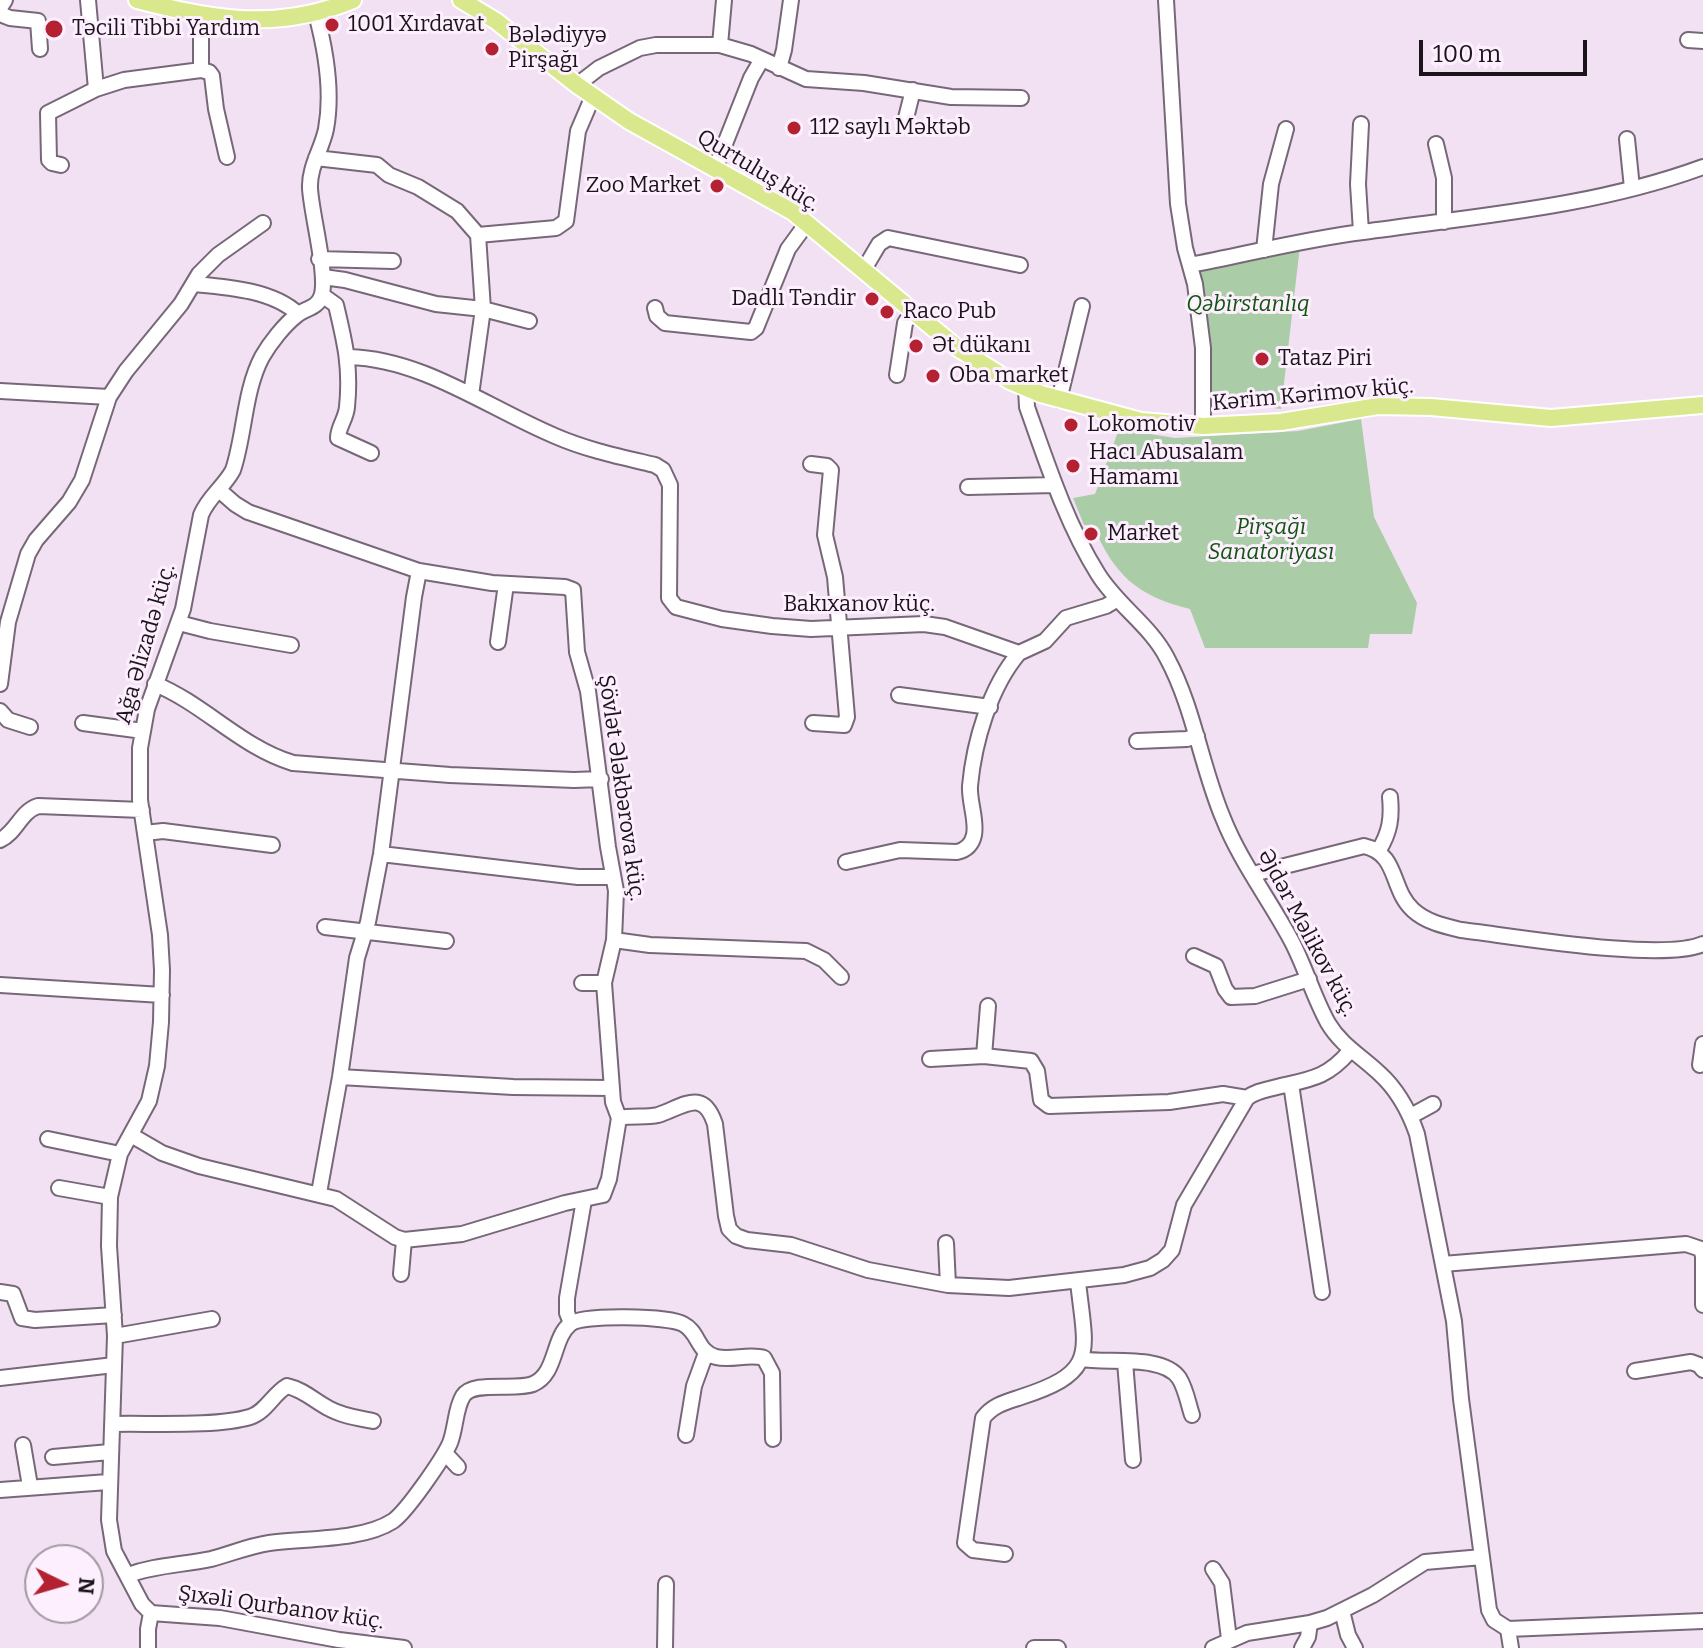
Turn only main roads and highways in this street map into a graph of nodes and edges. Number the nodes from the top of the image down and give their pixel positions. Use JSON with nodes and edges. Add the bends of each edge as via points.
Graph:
{"nodes":[{"id":1,"x":137,"y":0,"type":"edge"},
{"id":2,"x":353,"y":0,"type":"edge"},
{"id":3,"x":461,"y":0,"type":"edge"},
{"id":4,"x":181,"y":6,"type":"edge"},
{"id":5,"x":1026,"y":389,"type":"joint"},
{"id":6,"x":1703,"y":405,"type":"edge"}],
"edges":[{"from":1,"to":4,"type":"main road"},
{"from":2,"to":4,"type":"main road","via":[[316,14],[273,20],[201,16]]},
{"from":3,"to":5,"type":"main road","name":"Qurtuluş küç.","via":[[645,131],[781,205],[984,366]]},
{"from":5,"to":6,"type":"main road","name":"Kərim Kərimov küç.","via":[[1141,421],[1203,426],[1281,422],[1378,406],[1551,418]]}]}
